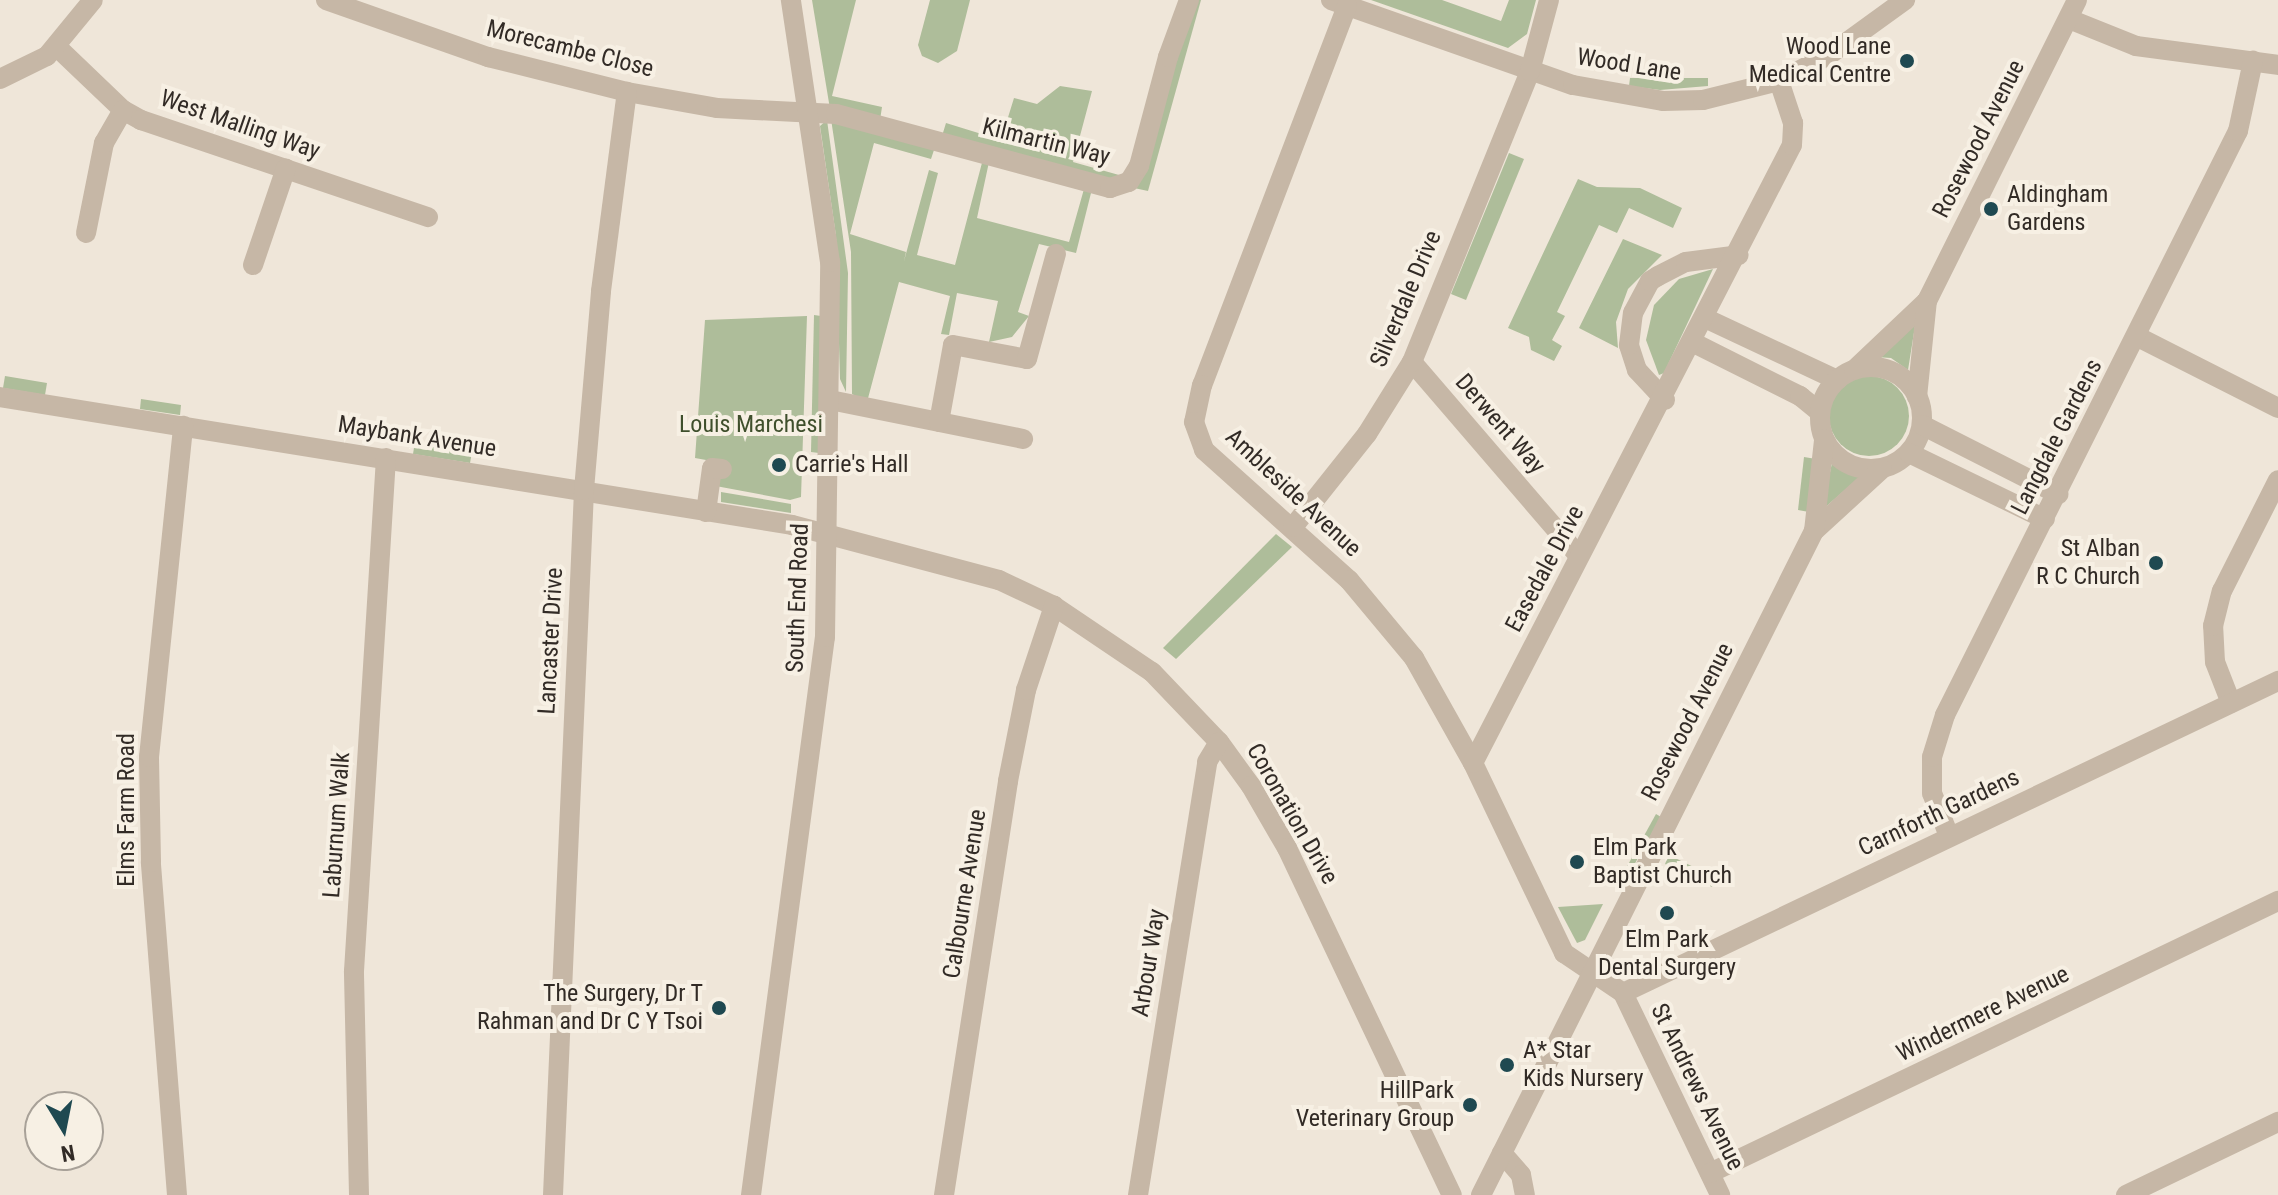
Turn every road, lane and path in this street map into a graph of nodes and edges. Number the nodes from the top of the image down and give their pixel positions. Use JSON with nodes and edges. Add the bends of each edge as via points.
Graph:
{"nodes":[{"id":1,"x":93,"y":0,"type":"edge"},
{"id":2,"x":326,"y":0,"type":"edge"},
{"id":3,"x":791,"y":0,"type":"edge"},
{"id":4,"x":1189,"y":0,"type":"edge"},
{"id":5,"x":1549,"y":0,"type":"edge"},
{"id":6,"x":1905,"y":0,"type":"edge"},
{"id":7,"x":1339,"y":3,"type":"edge"},
{"id":8,"x":1877,"y":7,"type":"edge"},
{"id":9,"x":2073,"y":9,"type":"edge"},
{"id":10,"x":57,"y":47,"type":"junction"},
{"id":11,"x":2253,"y":61,"type":"junction"},
{"id":12,"x":2278,"y":65,"type":"edge"},
{"id":13,"x":1530,"y":71,"type":"junction"},
{"id":14,"x":0,"y":79,"type":"edge"},
{"id":15,"x":1779,"y":81,"type":"junction"},
{"id":16,"x":627,"y":92,"type":"junction"},
{"id":17,"x":123,"y":110,"type":"junction"},
{"id":18,"x":808,"y":111,"type":"junction"},
{"id":19,"x":286,"y":168,"type":"junction"},
{"id":20,"x":428,"y":217,"type":"dead end"},
{"id":21,"x":86,"y":233,"type":"dead end"},
{"id":22,"x":1056,"y":254,"type":"dead end"},
{"id":23,"x":1739,"y":255,"type":"junction"},
{"id":24,"x":253,"y":265,"type":"dead end"},
{"id":25,"x":1927,"y":301,"type":"junction"},
{"id":26,"x":1707,"y":319,"type":"junction"},
{"id":27,"x":2136,"y":336,"type":"junction"},
{"id":28,"x":1694,"y":343,"type":"junction"},
{"id":29,"x":1412,"y":362,"type":"junction"},
{"id":30,"x":1846,"y":375,"type":"junction"},
{"id":31,"x":0,"y":397,"type":"edge"},
{"id":32,"x":1917,"y":397,"type":"junction"},
{"id":33,"x":830,"y":400,"type":"junction"},
{"id":34,"x":1665,"y":400,"type":"junction"},
{"id":35,"x":2278,"y":408,"type":"edge"},
{"id":36,"x":1820,"y":412,"type":"junction"},
{"id":37,"x":939,"y":422,"type":"junction"},
{"id":38,"x":1922,"y":425,"type":"junction"},
{"id":39,"x":183,"y":426,"type":"junction"},
{"id":40,"x":1023,"y":439,"type":"dead end"},
{"id":41,"x":1824,"y":440,"type":"junction"},
{"id":42,"x":1909,"y":453,"type":"junction"},
{"id":43,"x":386,"y":458,"type":"junction"},
{"id":44,"x":722,"y":469,"type":"dead end"},
{"id":45,"x":1882,"y":469,"type":"junction"},
{"id":46,"x":2278,"y":480,"type":"edge"},
{"id":47,"x":584,"y":490,"type":"junction"},
{"id":48,"x":2058,"y":494,"type":"junction"},
{"id":49,"x":706,"y":512,"type":"junction"},
{"id":50,"x":2045,"y":519,"type":"junction"},
{"id":51,"x":1293,"y":527,"type":"junction"},
{"id":52,"x":1814,"y":531,"type":"junction"},
{"id":53,"x":826,"y":534,"type":"junction"},
{"id":54,"x":1579,"y":556,"type":"junction"},
{"id":55,"x":1054,"y":606,"type":"junction"},
{"id":56,"x":2278,"y":681,"type":"edge"},
{"id":57,"x":2231,"y":703,"type":"junction"},
{"id":58,"x":1219,"y":742,"type":"junction"},
{"id":59,"x":1473,"y":763,"type":"junction"},
{"id":60,"x":1949,"y":836,"type":"junction"},
{"id":61,"x":2278,"y":901,"type":"edge"},
{"id":62,"x":1590,"y":975,"type":"junction"},
{"id":63,"x":1623,"y":993,"type":"junction"},
{"id":64,"x":2278,"y":1122,"type":"edge"},
{"id":65,"x":1502,"y":1153,"type":"junction"},
{"id":66,"x":1710,"y":1173,"type":"junction"},
{"id":67,"x":177,"y":1195,"type":"edge"},
{"id":68,"x":359,"y":1195,"type":"edge"},
{"id":69,"x":553,"y":1195,"type":"edge"},
{"id":70,"x":751,"y":1195,"type":"edge"},
{"id":71,"x":944,"y":1195,"type":"edge"},
{"id":72,"x":1138,"y":1195,"type":"edge"},
{"id":73,"x":1454,"y":1195,"type":"edge"},
{"id":74,"x":1479,"y":1195,"type":"edge"},
{"id":75,"x":1525,"y":1195,"type":"edge"},
{"id":76,"x":1720,"y":1195,"type":"edge"},
{"id":77,"x":2126,"y":1195,"type":"edge"}],
"edges":[{"from":1,"to":10,"type":"street"},
{"from":2,"to":16,"type":"street","name":"Morecambe Close","via":[[488,57]]},
{"from":3,"to":18,"type":"street","name":"South End Road"},
{"from":4,"to":18,"type":"street","name":"Kilmartin Way","via":[[1139,166],[1129,182],[1110,188]]},
{"from":5,"to":13,"type":"street","name":"Silverdale Drive"},
{"from":6,"to":8,"type":"street","name":"Wood Lane"},
{"from":7,"to":13,"type":"street","name":"Wood Lane"},
{"from":7,"to":51,"type":"street","name":"Ambleside Avenue","via":[[1202,385],[1194,422],[1204,450]]},
{"from":8,"to":15,"type":"street","name":"Wood Lane","via":[[1829,55]]},
{"from":9,"to":11,"type":"street","via":[[2136,46]]},
{"from":9,"to":25,"type":"street","name":"Rosewood Avenue"},
{"from":10,"to":14,"type":"street","via":[[28,69]]},
{"from":10,"to":17,"type":"street","name":"West Malling Way"},
{"from":11,"to":12,"type":"street"},
{"from":11,"to":27,"type":"street","name":"Langdale Gardens","via":[[2238,131]]},
{"from":13,"to":15,"type":"street","name":"Wood Lane","via":[[1573,85],[1663,101],[1725,97]]},
{"from":13,"to":29,"type":"street","name":"Silverdale Drive"},
{"from":15,"to":23,"type":"street","name":"Easedale Drive","via":[[1793,123],[1792,145]]},
{"from":16,"to":18,"type":"street","name":"Morecambe Close","via":[[717,108]]},
{"from":16,"to":47,"type":"street","name":"Lancaster Drive","via":[[601,291]]},
{"from":17,"to":19,"type":"street","name":"West Malling Way"},
{"from":17,"to":21,"type":"street","via":[[104,143]]},
{"from":18,"to":33,"type":"street","name":"South End Road","via":[[830,262]]},
{"from":19,"to":20,"type":"street","name":"West Malling Way"},
{"from":19,"to":24,"type":"street"},
{"from":22,"to":37,"type":"street","via":[[1027,359],[953,345]]},
{"from":23,"to":26,"type":"street","name":"Easedale Drive"},
{"from":23,"to":34,"type":"street","via":[[1686,262],[1658,276],[1633,313],[1629,345],[1637,370]]},
{"from":25,"to":30,"type":"street"},
{"from":25,"to":32,"type":"street"},
{"from":26,"to":28,"type":"street","name":"Easedale Drive"},
{"from":26,"to":30,"type":"street"},
{"from":27,"to":35,"type":"street"},
{"from":27,"to":48,"type":"street","name":"Langdale Gardens"},
{"from":28,"to":34,"type":"street","name":"Easedale Drive"},
{"from":28,"to":36,"type":"street","via":[[1800,396]]},
{"from":29,"to":51,"type":"street","name":"Silverdale Drive","via":[[1367,434]]},
{"from":29,"to":54,"type":"street","name":"Derwent Way"},
{"from":30,"to":32,"type":"street","via":[[1891,371]]},
{"from":30,"to":36,"type":"street"},
{"from":31,"to":39,"type":"street","name":"Maybank Avenue"},
{"from":32,"to":38,"type":"street"},
{"from":33,"to":37,"type":"street"},
{"from":33,"to":53,"type":"street","name":"South End Road"},
{"from":34,"to":54,"type":"street","name":"Easedale Drive"},
{"from":36,"to":41,"type":"street"},
{"from":37,"to":40,"type":"street"},
{"from":38,"to":42,"type":"street"},
{"from":38,"to":48,"type":"street"},
{"from":39,"to":43,"type":"street","name":"Maybank Avenue"},
{"from":39,"to":67,"type":"street","name":"Elms Farm Road","via":[[149,771],[151,862]]},
{"from":41,"to":45,"type":"street","via":[[1848,464]]},
{"from":41,"to":52,"type":"street"},
{"from":42,"to":45,"type":"street"},
{"from":42,"to":50,"type":"street"},
{"from":43,"to":47,"type":"street","name":"Maybank Avenue"},
{"from":43,"to":68,"type":"street","name":"Laburnum Walk","via":[[354,971]]},
{"from":44,"to":49,"type":"street","via":[[712,468]]},
{"from":45,"to":52,"type":"street"},
{"from":46,"to":57,"type":"street","via":[[2222,591],[2213,626],[2215,662]]},
{"from":47,"to":49,"type":"street","name":"Maybank Avenue"},
{"from":47,"to":69,"type":"street","name":"Lancaster Drive"},
{"from":48,"to":50,"type":"street","name":"Langdale Gardens"},
{"from":49,"to":53,"type":"street","name":"Maybank Avenue"},
{"from":50,"to":60,"type":"street","name":"Langdale Gardens","via":[[1945,715],[1932,757],[1932,793]]},
{"from":51,"to":59,"type":"street","name":"Ambleside Avenue","via":[[1349,580],[1414,658]]},
{"from":52,"to":62,"type":"street","name":"Rosewood Avenue"},
{"from":53,"to":55,"type":"street","name":"Coronation Drive","via":[[999,580]]},
{"from":53,"to":70,"type":"street","name":"South End Road","via":[[821,689],[780,949]]},
{"from":54,"to":59,"type":"street","name":"Easedale Drive"},
{"from":55,"to":58,"type":"street","name":"Coronation Drive","via":[[1152,672]]},
{"from":55,"to":71,"type":"street","name":"Calbourne Avenue","via":[[1026,690],[1008,781]]},
{"from":56,"to":57,"type":"street","name":"Carnforth Gardens"},
{"from":57,"to":60,"type":"street","name":"Carnforth Gardens"},
{"from":58,"to":72,"type":"street","name":"Arbour Way","via":[[1207,762]]},
{"from":58,"to":73,"type":"street","name":"Coronation Drive","via":[[1287,848]]},
{"from":59,"to":62,"type":"street","name":"Ambleside Avenue","via":[[1564,953]]},
{"from":60,"to":63,"type":"street","name":"Carnforth Gardens"},
{"from":61,"to":66,"type":"street","name":"Windermere Avenue"},
{"from":62,"to":63,"type":"street","name":"St Andrews Avenue"},
{"from":62,"to":65,"type":"street","name":"Rosewood Avenue"},
{"from":63,"to":66,"type":"street","name":"St Andrews Avenue"},
{"from":64,"to":77,"type":"street"},
{"from":65,"to":74,"type":"street","name":"Rosewood Avenue"},
{"from":65,"to":75,"type":"street","via":[[1521,1175]]},
{"from":66,"to":76,"type":"street","name":"St Andrews Avenue"},
{"from":73,"to":74,"type":"street"}]}
